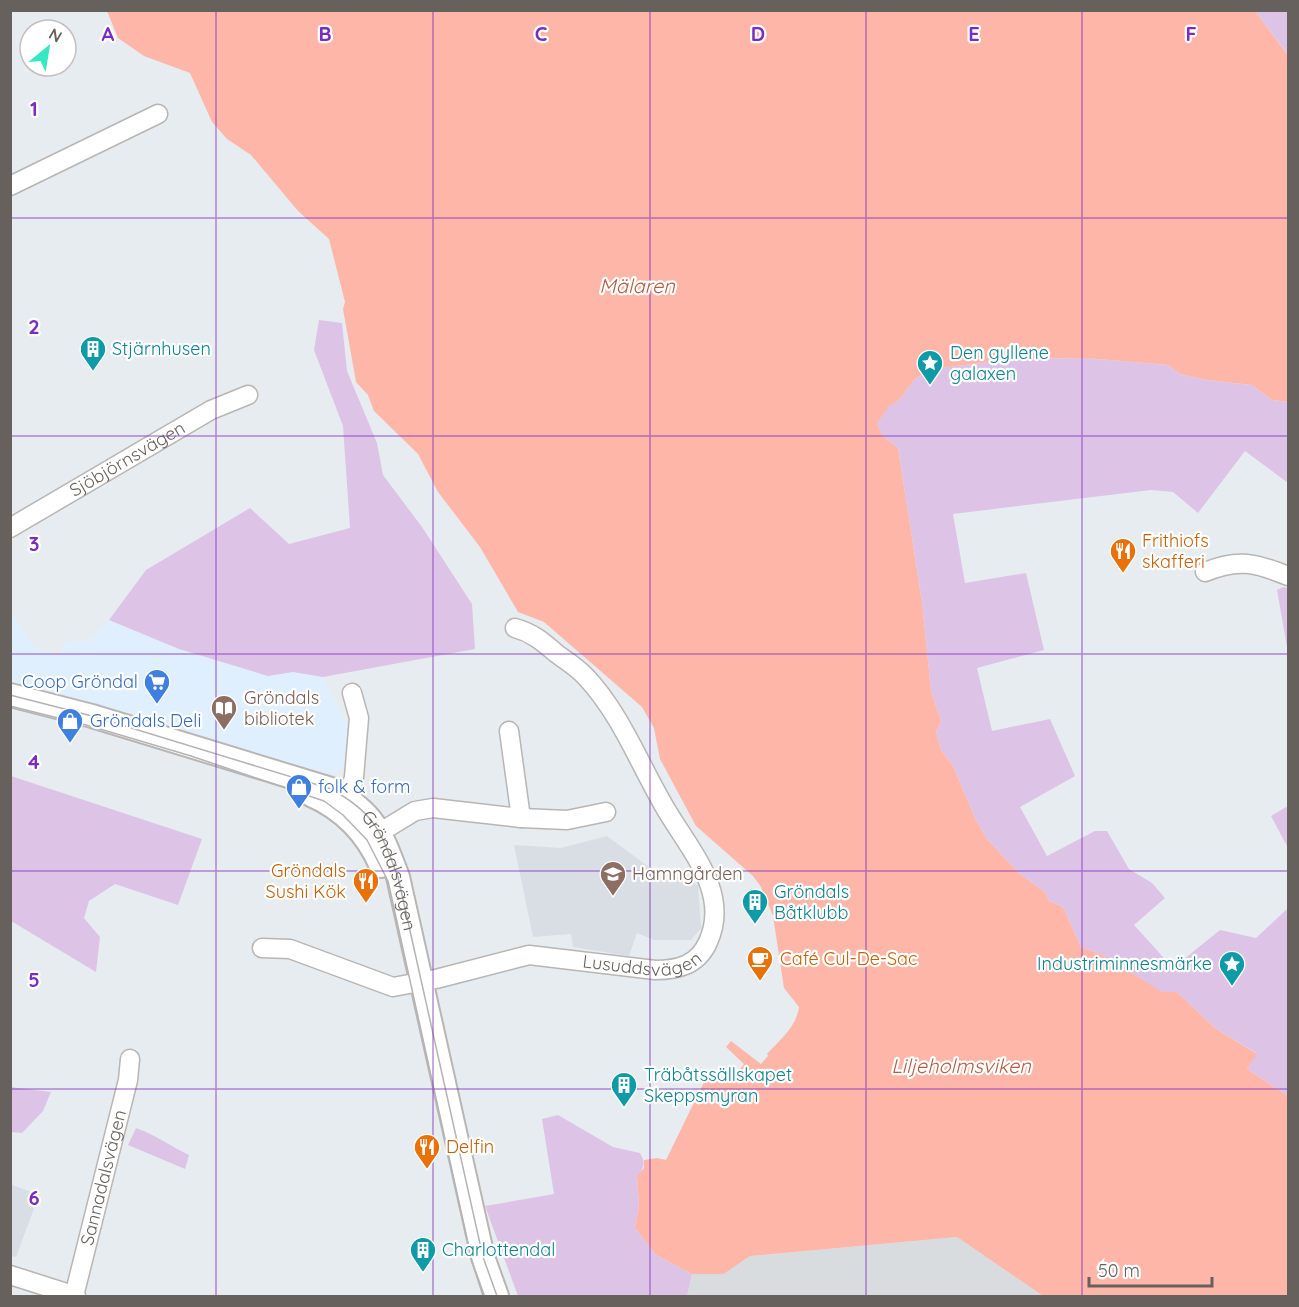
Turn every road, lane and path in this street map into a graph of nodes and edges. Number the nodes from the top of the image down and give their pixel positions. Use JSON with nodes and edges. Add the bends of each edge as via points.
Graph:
{"nodes":[{"id":1,"x":158,"y":114,"type":"dead end"},
{"id":2,"x":10,"y":186,"type":"edge"},
{"id":3,"x":248,"y":396,"type":"dead end"},
{"id":4,"x":10,"y":528,"type":"edge"},
{"id":5,"x":1205,"y":572,"type":"dead end"},
{"id":6,"x":1288,"y":576,"type":"edge"},
{"id":7,"x":515,"y":628,"type":"dead end"},
{"id":8,"x":352,"y":693,"type":"dead end"},
{"id":9,"x":10,"y":695,"type":"edge"},
{"id":10,"x":10,"y":706,"type":"edge"},
{"id":11,"x":509,"y":731,"type":"dead end"},
{"id":12,"x":347,"y":807,"type":"junction"},
{"id":13,"x":606,"y":812,"type":"dead end"},
{"id":14,"x":521,"y":818,"type":"junction"},
{"id":15,"x":374,"y":836,"type":"junction"},
{"id":16,"x":262,"y":948,"type":"dead end"},
{"id":17,"x":416,"y":983,"type":"junction"},
{"id":18,"x":130,"y":1059,"type":"dead end"},
{"id":19,"x":10,"y":1275,"type":"edge"},
{"id":20,"x":75,"y":1296,"type":"edge"},
{"id":21,"x":483,"y":1296,"type":"edge"},
{"id":22,"x":497,"y":1296,"type":"edge"}],
"edges":[{"from":1,"to":2,"type":"street"},
{"from":3,"to":4,"type":"street","name":"Sjöbjörnsvägen","via":[[211,410]]},
{"from":5,"to":6,"type":"street","via":[[1226,563],[1250,564]]},
{"from":7,"to":17,"type":"street","name":"Lusuddsvägen","via":[[531,633],[586,677],[623,728],[706,875],[716,899],[714,927],[700,956],[689,965],[672,970],[529,955]]},
{"from":8,"to":12,"type":"street","via":[[359,717]]},
{"from":9,"to":12,"type":"street","name":"Gröndalsvägen","via":[[331,789]]},
{"from":10,"to":12,"type":"street","name":"Gröndalsvägen","via":[[90,726]]},
{"from":11,"to":14,"type":"street"},
{"from":12,"to":15,"type":"street","name":"Gröndalsvägen"},
{"from":13,"to":14,"type":"street","via":[[567,819]]},
{"from":14,"to":15,"type":"street","via":[[433,808],[415,811]]},
{"from":15,"to":17,"type":"street","name":"Gröndalsvägen","via":[[398,877]]},
{"from":16,"to":17,"type":"street","name":"Lusuddsvägen","via":[[290,949],[393,987]]},
{"from":17,"to":21,"type":"street","name":"Gröndalsvägen","via":[[472,1261]]},
{"from":17,"to":22,"type":"street","name":"Gröndalsvägen","via":[[483,1257]]},
{"from":18,"to":20,"type":"street","name":"Sannadalsvägen"},
{"from":19,"to":20,"type":"street"}]}
